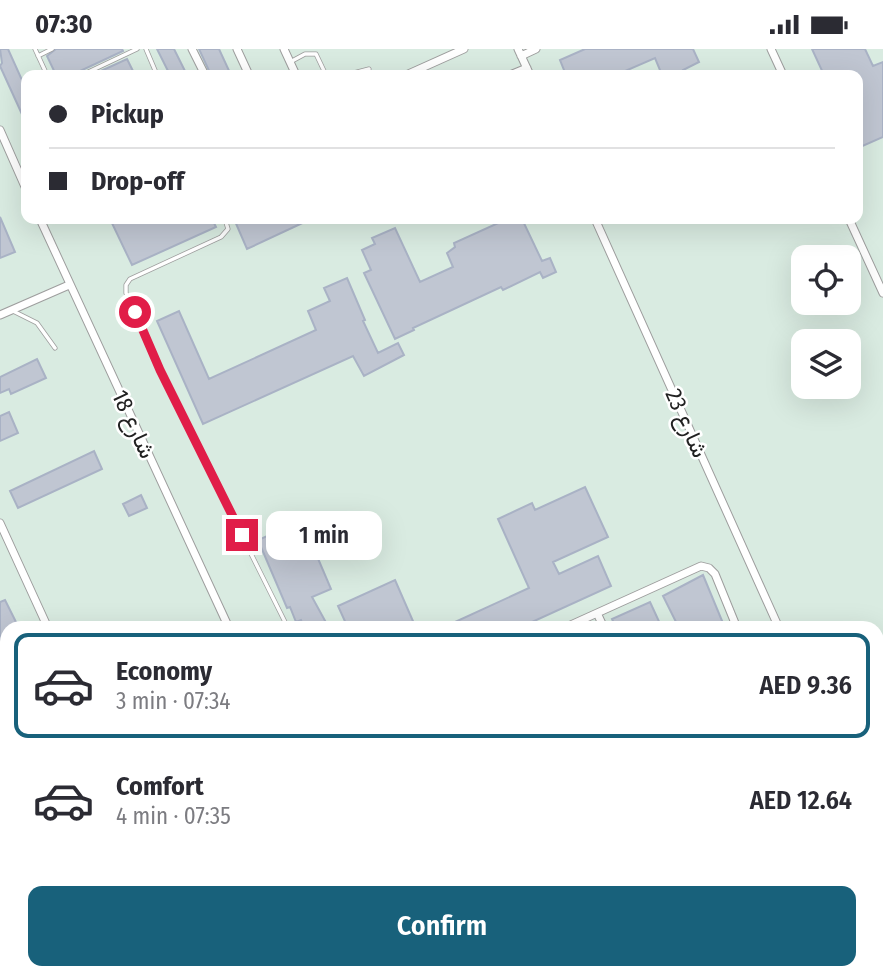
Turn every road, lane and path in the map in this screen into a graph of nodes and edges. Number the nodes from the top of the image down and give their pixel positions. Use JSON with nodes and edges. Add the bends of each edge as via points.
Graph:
{"nodes":[{"id":1,"x":34,"y":49,"type":"edge"},
{"id":2,"x":52,"y":49,"type":"edge"},
{"id":3,"x":137,"y":49,"type":"edge"},
{"id":4,"x":146,"y":49,"type":"edge"},
{"id":5,"x":192,"y":49,"type":"edge"},
{"id":6,"x":237,"y":49,"type":"edge"},
{"id":7,"x":284,"y":49,"type":"edge"},
{"id":8,"x":464,"y":49,"type":"edge"},
{"id":9,"x":536,"y":49,"type":"edge"},
{"id":10,"x":771,"y":49,"type":"edge"},
{"id":11,"x":520,"y":52,"type":"edge"},
{"id":12,"x":38,"y":56,"type":"junction"},
{"id":13,"x":290,"y":62,"type":"junction"},
{"id":14,"x":369,"y":69,"type":"dead end"},
{"id":15,"x":45,"y":70,"type":"edge"},
{"id":16,"x":93,"y":70,"type":"edge"},
{"id":17,"x":155,"y":70,"type":"edge"},
{"id":18,"x":202,"y":70,"type":"edge"},
{"id":19,"x":247,"y":70,"type":"edge"},
{"id":20,"x":294,"y":70,"type":"edge"},
{"id":21,"x":324,"y":70,"type":"edge"},
{"id":22,"x":365,"y":70,"type":"edge"},
{"id":23,"x":417,"y":70,"type":"edge"},
{"id":24,"x":528,"y":70,"type":"edge"},
{"id":25,"x":781,"y":70,"type":"edge"},
{"id":26,"x":0,"y":130,"type":"edge"},
{"id":27,"x":21,"y":178,"type":"edge"},
{"id":28,"x":42,"y":224,"type":"edge"},
{"id":29,"x":226,"y":224,"type":"edge"},
{"id":30,"x":597,"y":224,"type":"edge"},
{"id":31,"x":851,"y":224,"type":"edge"},
{"id":32,"x":69,"y":285,"type":"junction"},
{"id":33,"x":883,"y":293,"type":"edge"},
{"id":34,"x":11,"y":310,"type":"junction"},
{"id":35,"x":0,"y":315,"type":"edge"},
{"id":36,"x":55,"y":348,"type":"dead end"},
{"id":37,"x":0,"y":523,"type":"edge"},
{"id":38,"x":597,"y":613,"type":"junction"},
{"id":39,"x":45,"y":621,"type":"edge"},
{"id":40,"x":226,"y":621,"type":"edge"},
{"id":41,"x":285,"y":621,"type":"edge"},
{"id":42,"x":579,"y":621,"type":"edge"},
{"id":43,"x":601,"y":621,"type":"edge"},
{"id":44,"x":734,"y":621,"type":"edge"},
{"id":45,"x":776,"y":621,"type":"edge"}],
"edges":[{"from":1,"to":12,"type":"lane"},
{"from":2,"to":12,"type":"lane"},
{"from":3,"to":16,"type":"lane"},
{"from":4,"to":17,"type":"lane"},
{"from":5,"to":18,"type":"street"},
{"from":6,"to":19,"type":"street"},
{"from":7,"to":13,"type":"street"},
{"from":8,"to":23,"type":"street"},
{"from":9,"to":11,"type":"street"},
{"from":10,"to":25,"type":"street"},
{"from":11,"to":24,"type":"street"},
{"from":12,"to":15,"type":"lane"},
{"from":13,"to":20,"type":"street"},
{"from":13,"to":21,"type":"lane","via":[[316,54]]},
{"from":14,"to":22,"type":"lane"},
{"from":26,"to":27,"type":"street"},
{"from":28,"to":32,"type":"street","name":"شارع 18"},
{"from":29,"to":41,"type":"lane","via":[[221,237],[130,279],[126,293]]},
{"from":30,"to":45,"type":"street","name":"شارع 23"},
{"from":31,"to":33,"type":"street"},
{"from":32,"to":34,"type":"street"},
{"from":32,"to":40,"type":"street","name":"شارع 18"},
{"from":34,"to":35,"type":"street"},
{"from":34,"to":36,"type":"lane","via":[[37,323]]},
{"from":37,"to":39,"type":"street"},
{"from":38,"to":42,"type":"street"},
{"from":38,"to":43,"type":"street"},
{"from":38,"to":44,"type":"street","via":[[705,566],[715,574]]}]}
